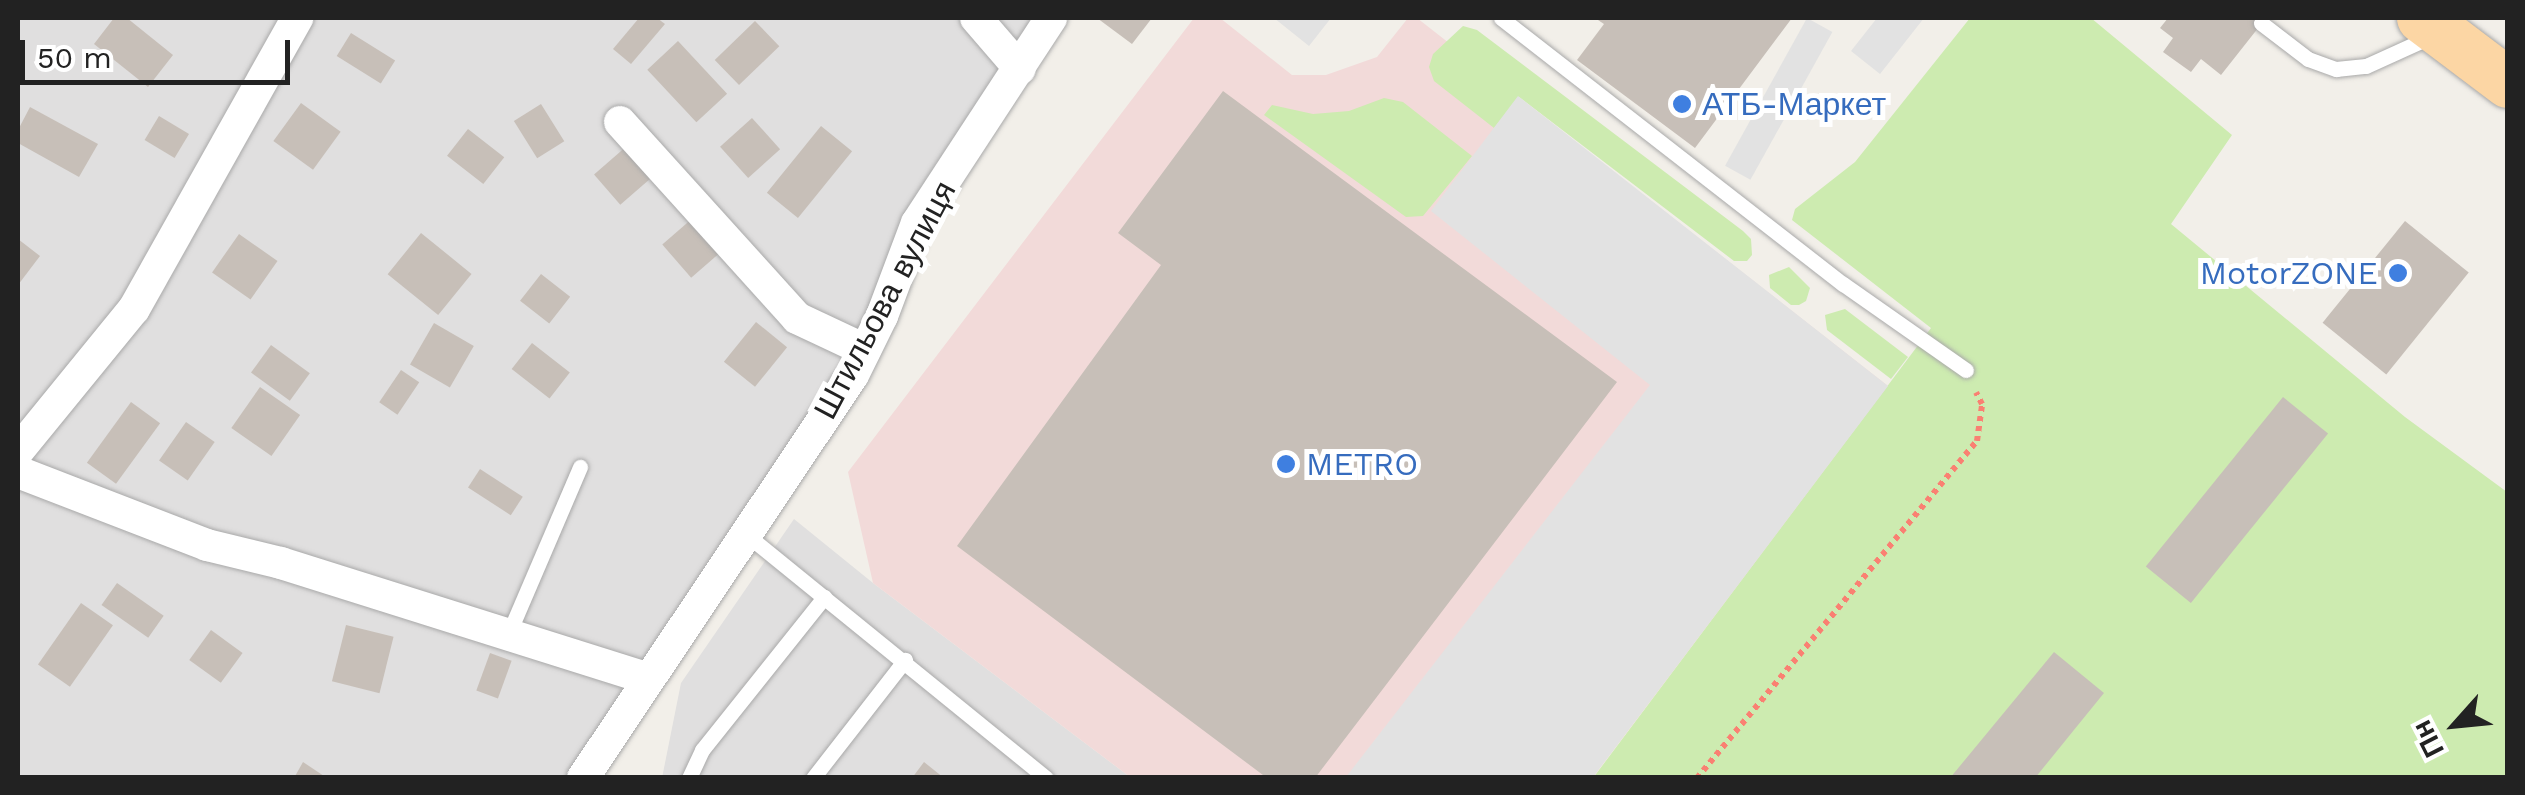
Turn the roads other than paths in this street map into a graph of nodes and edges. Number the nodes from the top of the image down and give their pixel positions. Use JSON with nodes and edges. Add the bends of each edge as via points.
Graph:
{"nodes":[{"id":1,"x":297,"y":18,"type":"edge"},
{"id":2,"x":976,"y":18,"type":"edge"},
{"id":3,"x":1051,"y":18,"type":"edge"},
{"id":4,"x":1502,"y":18,"type":"edge"},
{"id":5,"x":2261,"y":23,"type":"dead end"},
{"id":6,"x":2431,"y":24,"type":"edge"},
{"id":7,"x":1020,"y":68,"type":"junction"},
{"id":8,"x":2508,"y":83,"type":"edge"},
{"id":9,"x":620,"y":122,"type":"dead end"},
{"id":10,"x":866,"y":350,"type":"junction"},
{"id":11,"x":1966,"y":370,"type":"road end"},
{"id":12,"x":18,"y":451,"type":"edge"},
{"id":13,"x":580,"y":467,"type":"dead end"},
{"id":14,"x":18,"y":472,"type":"edge"},
{"id":15,"x":747,"y":536,"type":"junction"},
{"id":16,"x":824,"y":597,"type":"junction"},
{"id":17,"x":508,"y":635,"type":"junction"},
{"id":18,"x":905,"y":660,"type":"junction"},
{"id":19,"x":648,"y":679,"type":"junction"},
{"id":20,"x":583,"y":778,"type":"edge"},
{"id":21,"x":690,"y":778,"type":"edge"},
{"id":22,"x":813,"y":778,"type":"edge"},
{"id":23,"x":1046,"y":778,"type":"edge"}],
"edges":[{"from":1,"to":12,"type":"street","via":[[134,309]]},
{"from":2,"to":7,"type":"street"},
{"from":3,"to":7,"type":"street","name":"Штильова вулиця"},
{"from":4,"to":11,"type":"lane","via":[[1843,284]]},
{"from":5,"to":6,"type":"lane","via":[[2308,59],[2336,69],[2366,66]]},
{"from":6,"to":8,"type":"main road"},
{"from":7,"to":10,"type":"street","name":"Штильова вулиця","via":[[916,224]]},
{"from":9,"to":10,"type":"street","via":[[798,318]]},
{"from":10,"to":15,"type":"street","name":"Штильова вулиця"},
{"from":13,"to":17,"type":"lane"},
{"from":14,"to":17,"type":"street","via":[[207,546]]},
{"from":15,"to":16,"type":"lane"},
{"from":15,"to":19,"type":"street","name":"Штильова вулиця"},
{"from":16,"to":18,"type":"lane"},
{"from":16,"to":21,"type":"lane","via":[[702,750]]},
{"from":17,"to":19,"type":"street"},
{"from":18,"to":22,"type":"lane"},
{"from":18,"to":23,"type":"lane"},
{"from":19,"to":20,"type":"street","name":"Штильова вулиця"}]}
